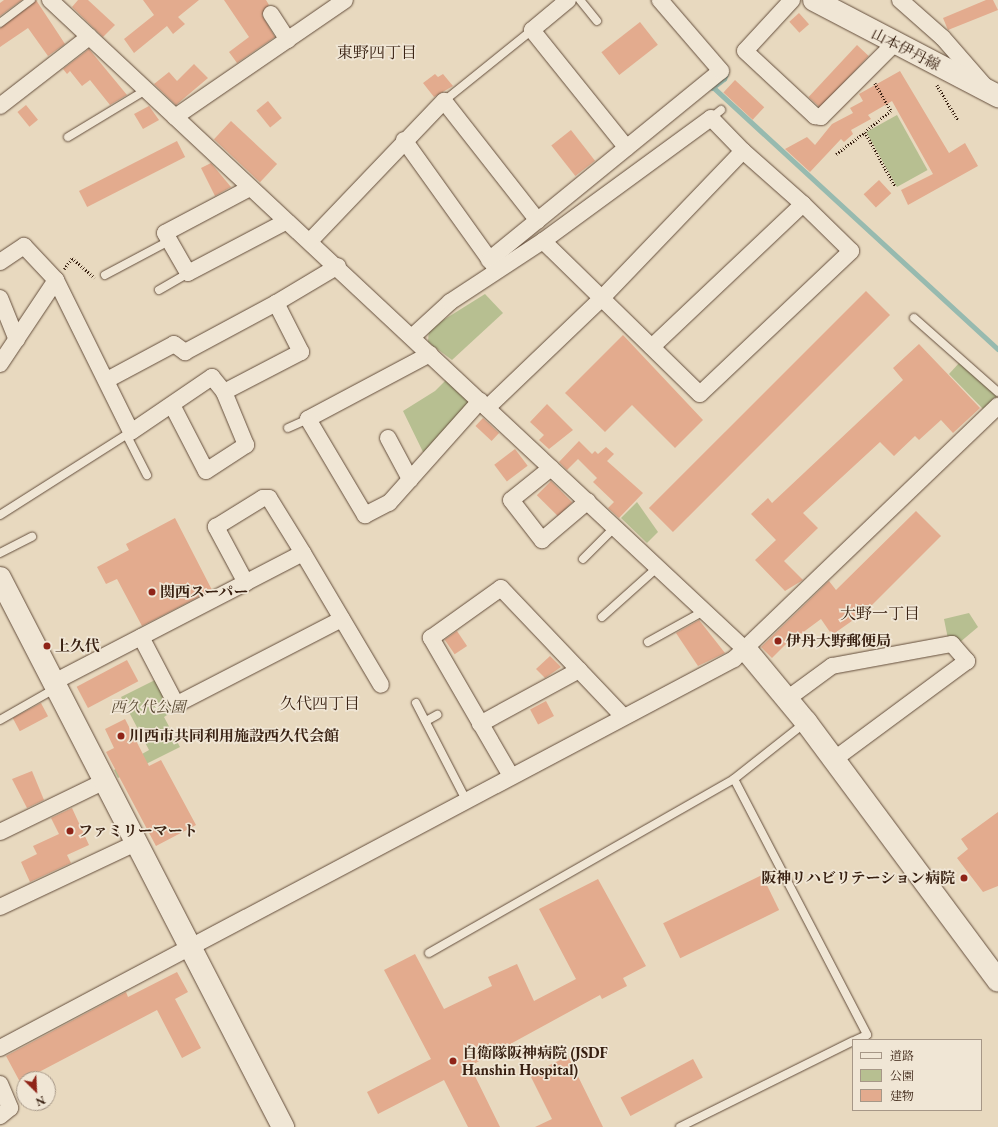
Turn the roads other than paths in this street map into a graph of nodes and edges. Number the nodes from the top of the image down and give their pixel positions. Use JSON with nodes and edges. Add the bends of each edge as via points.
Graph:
{"nodes":[{"id":1,"x":31,"y":0,"type":"edge"},
{"id":2,"x":345,"y":0,"type":"edge"},
{"id":3,"x":568,"y":0,"type":"edge"},
{"id":4,"x":580,"y":0,"type":"edge"},
{"id":5,"x":660,"y":0,"type":"edge"},
{"id":6,"x":792,"y":0,"type":"edge"},
{"id":7,"x":814,"y":0,"type":"edge"},
{"id":8,"x":900,"y":0,"type":"edge"},
{"id":9,"x":60,"y":3,"type":"edge"},
{"id":10,"x":271,"y":14,"type":"dead end"},
{"id":11,"x":597,"y":21,"type":"dead end"},
{"id":12,"x":0,"y":23,"type":"edge"},
{"id":13,"x":532,"y":30,"type":"junction"},
{"id":14,"x":89,"y":37,"type":"junction"},
{"id":15,"x":288,"y":40,"type":"junction"},
{"id":16,"x":894,"y":44,"type":"junction"},
{"id":17,"x":146,"y":90,"type":"junction"},
{"id":18,"x":993,"y":93,"type":"edge"},
{"id":19,"x":444,"y":101,"type":"junction"},
{"id":20,"x":0,"y":106,"type":"edge"},
{"id":21,"x":175,"y":118,"type":"junction"},
{"id":22,"x":68,"y":137,"type":"dead end"},
{"id":23,"x":404,"y":140,"type":"junction"},
{"id":24,"x":627,"y":148,"type":"junction"},
{"id":25,"x":743,"y":151,"type":"junction"},
{"id":26,"x":250,"y":188,"type":"junction"},
{"id":27,"x":803,"y":204,"type":"junction"},
{"id":28,"x":538,"y":221,"type":"junction"},
{"id":29,"x":285,"y":222,"type":"junction"},
{"id":30,"x":169,"y":241,"type":"junction"},
{"id":31,"x":543,"y":241,"type":"junction"},
{"id":32,"x":310,"y":242,"type":"junction"},
{"id":33,"x":0,"y":262,"type":"edge"},
{"id":34,"x":494,"y":265,"type":"junction"},
{"id":35,"x":338,"y":266,"type":"junction"},
{"id":36,"x":188,"y":273,"type":"junction"},
{"id":37,"x":105,"y":275,"type":"road end"},
{"id":38,"x":56,"y":280,"type":"junction"},
{"id":39,"x":159,"y":290,"type":"dead end"},
{"id":40,"x":0,"y":298,"type":"edge"},
{"id":41,"x":601,"y":299,"type":"junction"},
{"id":42,"x":276,"y":304,"type":"junction"},
{"id":43,"x":914,"y":318,"type":"dead end"},
{"id":44,"x":412,"y":337,"type":"junction"},
{"id":45,"x":17,"y":340,"type":"junction"},
{"id":46,"x":652,"y":346,"type":"junction"},
{"id":47,"x":430,"y":354,"type":"junction"},
{"id":48,"x":0,"y":364,"type":"edge"},
{"id":49,"x":107,"y":380,"type":"junction"},
{"id":50,"x":224,"y":392,"type":"junction"},
{"id":51,"x":998,"y":392,"type":"edge"},
{"id":52,"x":484,"y":404,"type":"junction"},
{"id":53,"x":172,"y":405,"type":"junction"},
{"id":54,"x":998,"y":406,"type":"edge"},
{"id":55,"x":308,"y":419,"type":"junction"},
{"id":56,"x":288,"y":428,"type":"dead end"},
{"id":57,"x":129,"y":434,"type":"junction"},
{"id":58,"x":388,"y":438,"type":"dead end"},
{"id":59,"x":551,"y":468,"type":"junction"},
{"id":60,"x":147,"y":475,"type":"dead end"},
{"id":61,"x":410,"y":479,"type":"junction"},
{"id":62,"x":588,"y":502,"type":"junction"},
{"id":63,"x":0,"y":514,"type":"edge"},
{"id":64,"x":615,"y":527,"type":"junction"},
{"id":65,"x":32,"y":537,"type":"dead end"},
{"id":66,"x":0,"y":553,"type":"edge"},
{"id":67,"x":303,"y":553,"type":"junction"},
{"id":68,"x":583,"y":559,"type":"dead end"},
{"id":69,"x":658,"y":567,"type":"junction"},
{"id":70,"x":0,"y":580,"type":"edge"},
{"id":71,"x":246,"y":583,"type":"junction"},
{"id":72,"x":704,"y":611,"type":"junction"},
{"id":73,"x":602,"y":617,"type":"dead end"},
{"id":74,"x":342,"y":619,"type":"junction"},
{"id":75,"x":141,"y":637,"type":"junction"},
{"id":76,"x":648,"y":642,"type":"dead end"},
{"id":77,"x":746,"y":651,"type":"junction"},
{"id":78,"x":579,"y":670,"type":"junction"},
{"id":79,"x":55,"y":685,"type":"junction"},
{"id":80,"x":381,"y":685,"type":"dead end"},
{"id":81,"x":787,"y":699,"type":"junction"},
{"id":82,"x":416,"y":703,"type":"dead end"},
{"id":83,"x":438,"y":715,"type":"dead end"},
{"id":84,"x":624,"y":716,"type":"junction"},
{"id":85,"x":0,"y":720,"type":"edge"},
{"id":86,"x":426,"y":721,"type":"junction"},
{"id":87,"x":806,"y":722,"type":"junction"},
{"id":88,"x":480,"y":724,"type":"junction"},
{"id":89,"x":834,"y":760,"type":"junction"},
{"id":90,"x":511,"y":776,"type":"junction"},
{"id":91,"x":734,"y":779,"type":"junction"},
{"id":92,"x":105,"y":781,"type":"junction"},
{"id":93,"x":466,"y":800,"type":"junction"},
{"id":94,"x":0,"y":832,"type":"edge"},
{"id":95,"x":136,"y":843,"type":"junction"},
{"id":96,"x":0,"y":907,"type":"edge"},
{"id":97,"x":189,"y":947,"type":"junction"},
{"id":98,"x":429,"y":953,"type":"dead end"},
{"id":99,"x":997,"y":979,"type":"edge"},
{"id":100,"x":858,"y":1039,"type":"edge"},
{"id":101,"x":852,"y":1041,"type":"edge"},
{"id":102,"x":0,"y":1048,"type":"edge"},
{"id":103,"x":0,"y":1084,"type":"edge"},
{"id":104,"x":0,"y":1116,"type":"edge"},
{"id":105,"x":283,"y":1127,"type":"edge"},
{"id":106,"x":680,"y":1127,"type":"edge"}],
"edges":[{"from":1,"to":12,"type":"lane"},
{"from":2,"to":15,"type":"street"},
{"from":3,"to":13,"type":"street"},
{"from":4,"to":11,"type":"lane"},
{"from":5,"to":24,"type":"street","via":[[721,71]]},
{"from":6,"to":16,"type":"street","via":[[745,51],[815,116],[821,117]]},
{"from":7,"to":16,"type":"street","name":"山本伊丹線"},
{"from":8,"to":18,"type":"street","via":[[943,38]]},
{"from":9,"to":14,"type":"street"},
{"from":10,"to":15,"type":"street"},
{"from":13,"to":19,"type":"lane"},
{"from":13,"to":24,"type":"street","via":[[591,110]]},
{"from":14,"to":17,"type":"street"},
{"from":14,"to":20,"type":"street"},
{"from":15,"to":21,"type":"street"},
{"from":16,"to":18,"type":"street","name":"山本伊丹線"},
{"from":17,"to":21,"type":"street"},
{"from":17,"to":22,"type":"lane"},
{"from":19,"to":23,"type":"street"},
{"from":19,"to":28,"type":"street"},
{"from":21,"to":26,"type":"street"},
{"from":23,"to":32,"type":"street"},
{"from":23,"to":34,"type":"street"},
{"from":24,"to":28,"type":"street"},
{"from":25,"to":27,"type":"street"},
{"from":25,"to":31,"type":"street","via":[[716,114]]},
{"from":25,"to":41,"type":"street"},
{"from":26,"to":29,"type":"street"},
{"from":26,"to":30,"type":"street","via":[[165,233]]},
{"from":27,"to":46,"type":"street"},
{"from":27,"to":46,"type":"street","via":[[852,251],[700,394]]},
{"from":28,"to":34,"type":"street"},
{"from":29,"to":32,"type":"street"},
{"from":29,"to":36,"type":"street"},
{"from":30,"to":36,"type":"street"},
{"from":30,"to":37,"type":"lane"},
{"from":31,"to":34,"type":"street"},
{"from":31,"to":41,"type":"street"},
{"from":32,"to":35,"type":"street"},
{"from":33,"to":38,"type":"street","via":[[24,246]]},
{"from":34,"to":44,"type":"street"},
{"from":35,"to":42,"type":"street"},
{"from":35,"to":44,"type":"street"},
{"from":36,"to":39,"type":"lane"},
{"from":38,"to":45,"type":"street"},
{"from":38,"to":49,"type":"street"},
{"from":40,"to":45,"type":"street"},
{"from":41,"to":46,"type":"street"},
{"from":41,"to":52,"type":"street"},
{"from":42,"to":49,"type":"street","via":[[185,352],[174,344]]},
{"from":42,"to":50,"type":"street","via":[[301,352]]},
{"from":43,"to":51,"type":"lane"},
{"from":44,"to":47,"type":"street"},
{"from":45,"to":48,"type":"street"},
{"from":47,"to":52,"type":"street"},
{"from":47,"to":55,"type":"street"},
{"from":49,"to":57,"type":"street"},
{"from":50,"to":53,"type":"street","via":[[212,377]]},
{"from":50,"to":53,"type":"street","via":[[246,445],[206,471]]},
{"from":52,"to":59,"type":"street"},
{"from":52,"to":61,"type":"street"},
{"from":53,"to":57,"type":"street"},
{"from":54,"to":77,"type":"street","via":[[856,539]]},
{"from":55,"to":56,"type":"lane"},
{"from":55,"to":61,"type":"street","via":[[368,519],[389,503]]},
{"from":57,"to":60,"type":"lane"},
{"from":57,"to":63,"type":"lane"},
{"from":58,"to":61,"type":"street"},
{"from":59,"to":62,"type":"street"},
{"from":59,"to":62,"type":"street","via":[[511,500],[542,540]]},
{"from":62,"to":64,"type":"street"},
{"from":64,"to":68,"type":"lane"},
{"from":64,"to":69,"type":"street"},
{"from":65,"to":66,"type":"lane"},
{"from":67,"to":71,"type":"street"},
{"from":67,"to":71,"type":"street","via":[[269,498],[262,498],[216,528]]},
{"from":67,"to":74,"type":"street"},
{"from":69,"to":72,"type":"street"},
{"from":69,"to":73,"type":"lane"},
{"from":70,"to":79,"type":"street"},
{"from":71,"to":75,"type":"street"},
{"from":72,"to":76,"type":"lane"},
{"from":72,"to":77,"type":"street"},
{"from":74,"to":75,"type":"street","via":[[181,702],[175,702]]},
{"from":74,"to":80,"type":"street"},
{"from":75,"to":79,"type":"street"},
{"from":77,"to":81,"type":"street"},
{"from":77,"to":84,"type":"street"},
{"from":78,"to":84,"type":"street"},
{"from":78,"to":88,"type":"street"},
{"from":78,"to":88,"type":"street","via":[[501,588],[431,638]]},
{"from":79,"to":85,"type":"lane"},
{"from":79,"to":92,"type":"street"},
{"from":81,"to":87,"type":"street"},
{"from":81,"to":89,"type":"street","via":[[832,666],[952,644],[967,661]]},
{"from":82,"to":86,"type":"lane"},
{"from":83,"to":86,"type":"lane"},
{"from":84,"to":90,"type":"street"},
{"from":86,"to":93,"type":"lane"},
{"from":87,"to":89,"type":"street"},
{"from":87,"to":91,"type":"lane"},
{"from":88,"to":90,"type":"street"},
{"from":89,"to":99,"type":"street"},
{"from":90,"to":93,"type":"street"},
{"from":91,"to":98,"type":"lane"},
{"from":91,"to":100,"type":"lane","via":[[867,1035]]},
{"from":92,"to":94,"type":"street"},
{"from":92,"to":95,"type":"street"},
{"from":93,"to":97,"type":"street"},
{"from":95,"to":96,"type":"street"},
{"from":95,"to":97,"type":"street"},
{"from":97,"to":102,"type":"street"},
{"from":97,"to":105,"type":"street"},
{"from":101,"to":106,"type":"lane"},
{"from":103,"to":104,"type":"street","via":[[10,1108]]}]}
